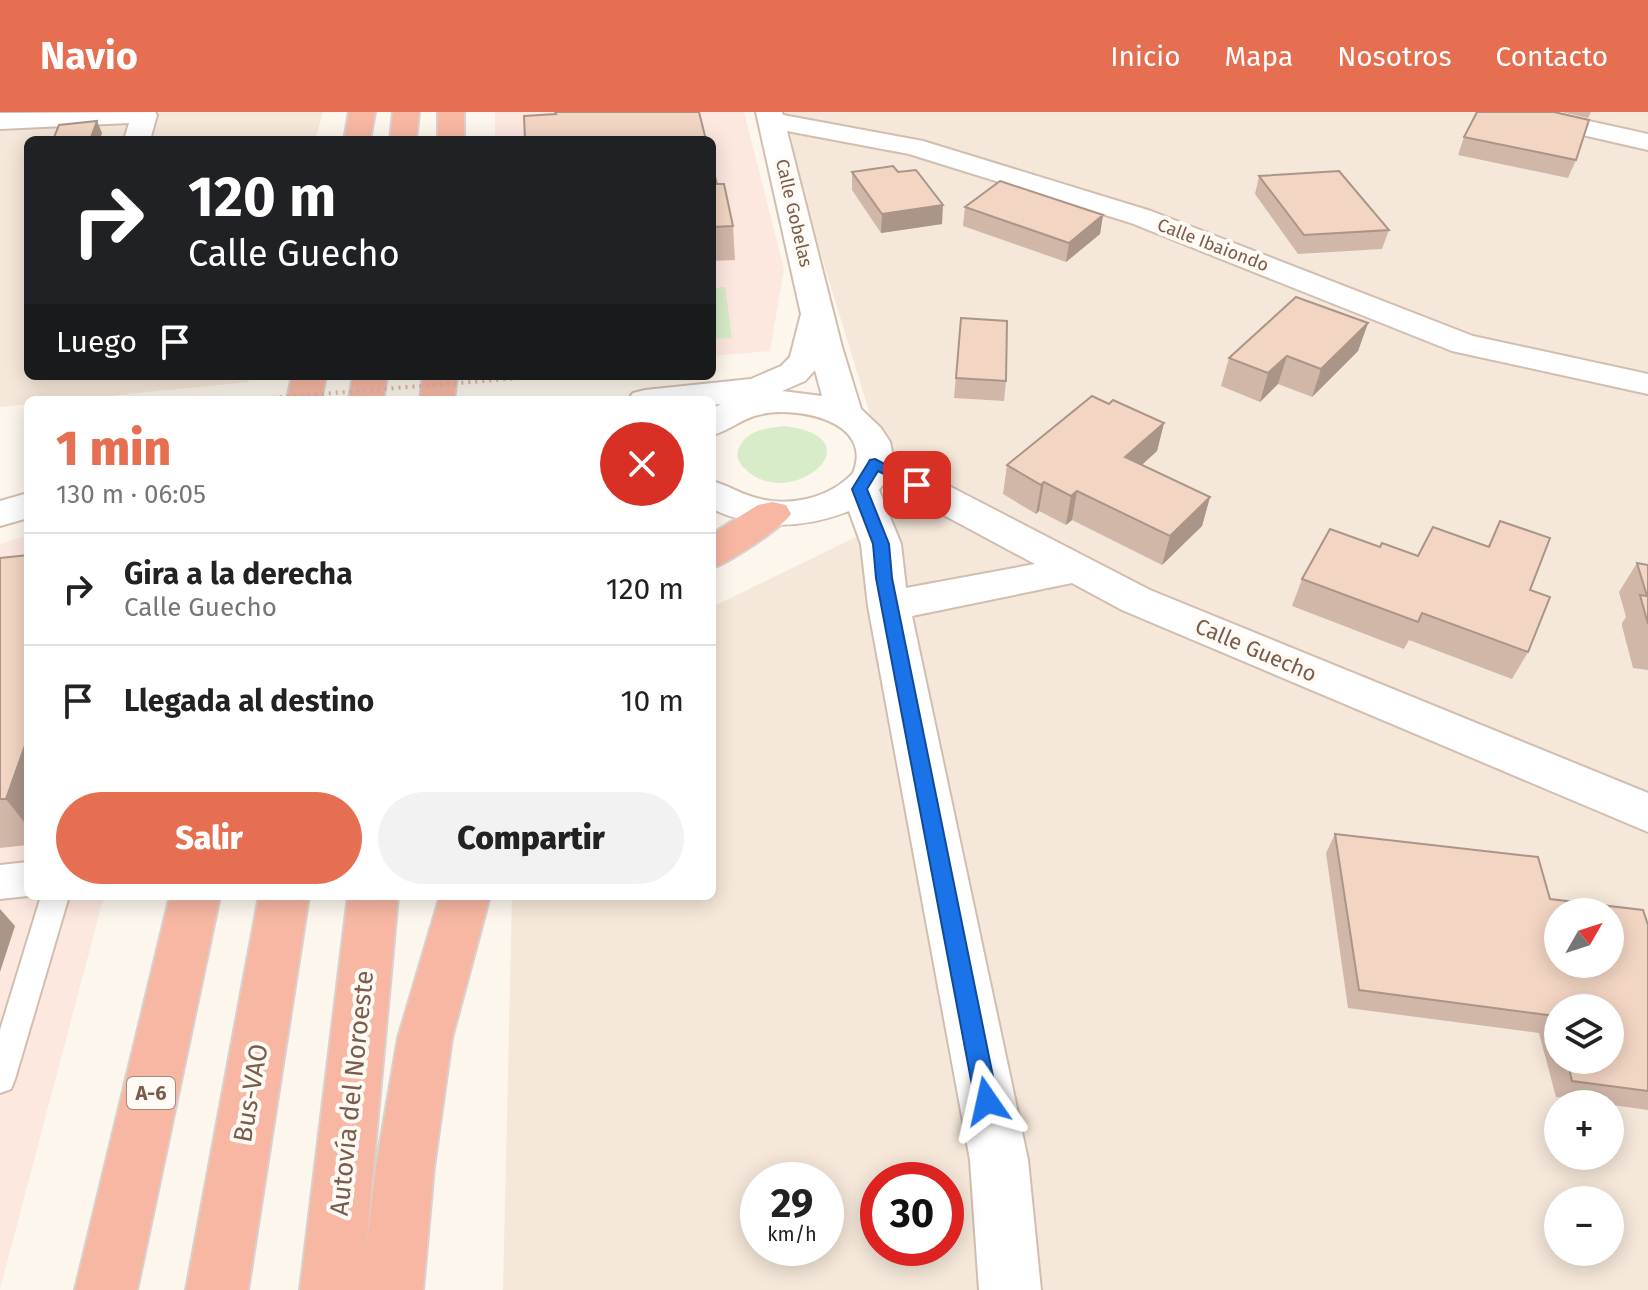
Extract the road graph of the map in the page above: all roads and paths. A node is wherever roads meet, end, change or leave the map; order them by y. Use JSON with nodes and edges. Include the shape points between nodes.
{"nodes":[{"id":1,"x":362,"y":112,"type":"edge"},
{"id":2,"x":406,"y":112,"type":"edge"},
{"id":3,"x":451,"y":112,"type":"edge"},
{"id":4,"x":1513,"y":112,"type":"edge"},
{"id":5,"x":771,"y":116,"type":"edge"},
{"id":6,"x":0,"y":121,"type":"edge"},
{"id":7,"x":138,"y":136,"type":"edge"},
{"id":8,"x":358,"y":136,"type":"edge"},
{"id":9,"x":403,"y":136,"type":"edge"},
{"id":10,"x":451,"y":136,"type":"edge"},
{"id":11,"x":1648,"y":142,"type":"edge"},
{"id":12,"x":817,"y":314,"type":"junction"},
{"id":13,"x":825,"y":347,"type":"junction"},
{"id":14,"x":496,"y":380,"type":"edge"},
{"id":15,"x":1648,"y":384,"type":"edge"},
{"id":16,"x":295,"y":396,"type":"edge"},
{"id":17,"x":686,"y":396,"type":"edge"},
{"id":18,"x":784,"y":401,"type":"junction"},
{"id":19,"x":728,"y":407,"type":"edge"},
{"id":20,"x":845,"y":415,"type":"junction"},
{"id":21,"x":868,"y":476,"type":"junction"},
{"id":22,"x":716,"y":495,"type":"edge"},
{"id":23,"x":24,"y":506,"type":"edge"},
{"id":24,"x":790,"y":513,"type":"junction"},
{"id":25,"x":0,"y":514,"type":"edge"},
{"id":26,"x":716,"y":552,"type":"edge"},
{"id":27,"x":1076,"y":569,"type":"junction"},
{"id":28,"x":887,"y":592,"type":"junction"},
{"id":29,"x":1648,"y":813,"type":"edge"},
{"id":30,"x":24,"y":879,"type":"edge"},
{"id":31,"x":0,"y":882,"type":"edge"},
{"id":32,"x":54,"y":900,"type":"edge"},
{"id":33,"x":194,"y":900,"type":"edge"},
{"id":34,"x":283,"y":900,"type":"edge"},
{"id":35,"x":373,"y":900,"type":"edge"},
{"id":36,"x":464,"y":900,"type":"edge"},
{"id":37,"x":0,"y":1079,"type":"edge"},
{"id":38,"x":106,"y":1290,"type":"edge"},
{"id":39,"x":217,"y":1290,"type":"edge"},
{"id":40,"x":331,"y":1290,"type":"edge"},
{"id":41,"x":392,"y":1290,"type":"edge"},
{"id":42,"x":1010,"y":1290,"type":"edge"}],
"edges":[{"from":1,"to":8,"type":"highway"},
{"from":2,"to":9,"type":"highway"},
{"from":3,"to":10,"type":"highway"},
{"from":4,"to":11,"type":"street"},
{"from":5,"to":12,"type":"street","name":"Calle Gobelas"},
{"from":5,"to":15,"type":"street","name":"Calle Ibaiondo","via":[[914,147],[1141,217],[1464,344]]},
{"from":6,"to":7,"type":"street","via":[[144,115]]},
{"from":12,"to":13,"type":"street","name":"Calle Gobelas"},
{"from":12,"to":17,"type":"street","name":"Calle Gobelas","via":[[804,363],[783,381]]},
{"from":13,"to":18,"type":"street","via":[[811,382]]},
{"from":13,"to":20,"type":"street","name":"Calle Gobelas"},
{"from":14,"to":16,"type":"path","bridge":true},
{"from":18,"to":19,"type":"street"},
{"from":18,"to":20,"type":"street"},
{"from":20,"to":21,"type":"street","via":[[874,445]]},
{"from":21,"to":24,"type":"street","via":[[837,503]]},
{"from":21,"to":27,"type":"street","name":"Calle Guecho"},
{"from":21,"to":28,"type":"street"},
{"from":22,"to":24,"type":"street","via":[[747,510]]},
{"from":23,"to":25,"type":"street"},
{"from":24,"to":26,"type":"highway","via":[[732,538]]},
{"from":24,"to":28,"type":"street","via":[[834,519],[854,530],[871,546]]},
{"from":27,"to":28,"type":"street"},
{"from":27,"to":29,"type":"street","name":"Calle Guecho","via":[[1136,600]]},
{"from":28,"to":42,"type":"street","via":[[999,1160]]},
{"from":30,"to":31,"type":"street"},
{"from":32,"to":37,"type":"lane"},
{"from":33,"to":38,"type":"highway","number":"A-6"},
{"from":34,"to":39,"type":"highway","name":"Bus-VAO"},
{"from":35,"to":40,"type":"highway","name":"Autovía del Noroeste"},
{"from":36,"to":41,"type":"highway","via":[[425,1038]]}]}
